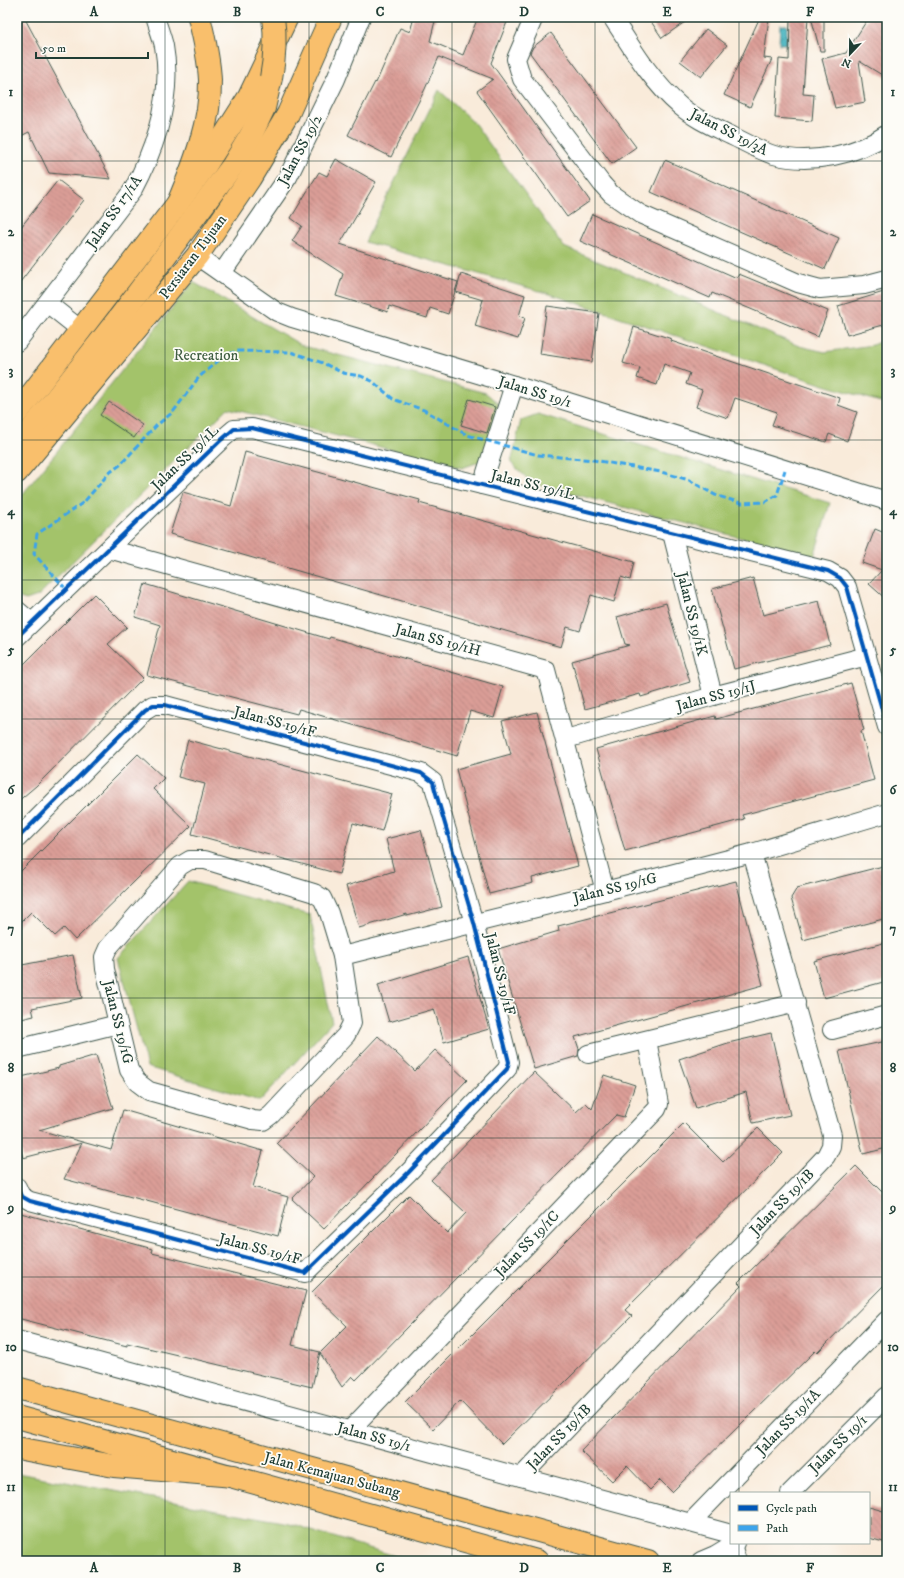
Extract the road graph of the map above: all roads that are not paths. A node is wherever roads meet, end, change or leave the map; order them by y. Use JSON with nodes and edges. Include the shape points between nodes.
{"nodes":[{"id":1,"x":155,"y":17,"type":"edge"},
{"id":2,"x":199,"y":17,"type":"edge"},
{"id":3,"x":273,"y":17,"type":"edge"},
{"id":4,"x":287,"y":17,"type":"edge"},
{"id":5,"x":331,"y":17,"type":"edge"},
{"id":6,"x":361,"y":17,"type":"edge"},
{"id":7,"x":534,"y":17,"type":"edge"},
{"id":8,"x":612,"y":17,"type":"edge"},
{"id":9,"x":887,"y":134,"type":"edge"},
{"id":10,"x":178,"y":203,"type":"junction"},
{"id":11,"x":196,"y":256,"type":"junction"},
{"id":12,"x":222,"y":273,"type":"junction"},
{"id":13,"x":887,"y":279,"type":"edge"},
{"id":14,"x":47,"y":303,"type":"junction"},
{"id":15,"x":81,"y":330,"type":"junction"},
{"id":16,"x":17,"y":342,"type":"edge"},
{"id":17,"x":514,"y":385,"type":"junction"},
{"id":18,"x":17,"y":413,"type":"edge"},
{"id":19,"x":17,"y":448,"type":"edge"},
{"id":20,"x":17,"y":472,"type":"edge"},
{"id":21,"x":482,"y":485,"type":"junction"},
{"id":22,"x":887,"y":501,"type":"edge"},
{"id":23,"x":672,"y":533,"type":"junction"},
{"id":24,"x":108,"y":549,"type":"junction"},
{"id":25,"x":17,"y":610,"type":"edge"},
{"id":26,"x":31,"y":622,"type":"junction"},
{"id":27,"x":17,"y":637,"type":"edge"},
{"id":28,"x":868,"y":656,"type":"junction"},
{"id":29,"x":712,"y":696,"type":"junction"},
{"id":30,"x":887,"y":727,"type":"edge"},
{"id":31,"x":566,"y":739,"type":"junction"},
{"id":32,"x":887,"y":813,"type":"edge"},
{"id":33,"x":17,"y":840,"type":"edge"},
{"id":34,"x":752,"y":853,"type":"junction"},
{"id":35,"x":605,"y":891,"type":"junction"},
{"id":36,"x":474,"y":923,"type":"junction"},
{"id":37,"x":342,"y":956,"type":"junction"},
{"id":38,"x":796,"y":1003,"type":"junction"},
{"id":39,"x":887,"y":1015,"type":"edge"},
{"id":40,"x":118,"y":1024,"type":"junction"},
{"id":41,"x":832,"y":1030,"type":"dead end"},
{"id":42,"x":647,"y":1040,"type":"junction"},
{"id":43,"x":17,"y":1049,"type":"edge"},
{"id":44,"x":588,"y":1054,"type":"dead end"},
{"id":45,"x":17,"y":1187,"type":"edge"},
{"id":46,"x":887,"y":1320,"type":"edge"},
{"id":47,"x":17,"y":1340,"type":"edge"},
{"id":48,"x":17,"y":1388,"type":"edge"},
{"id":49,"x":887,"y":1396,"type":"edge"},
{"id":50,"x":17,"y":1417,"type":"edge"},
{"id":51,"x":17,"y":1422,"type":"edge"},
{"id":52,"x":349,"y":1431,"type":"junction"},
{"id":53,"x":82,"y":1434,"type":"junction"},
{"id":54,"x":17,"y":1448,"type":"edge"},
{"id":55,"x":234,"y":1476,"type":"junction"},
{"id":56,"x":521,"y":1477,"type":"junction"},
{"id":57,"x":791,"y":1492,"type":"edge"},
{"id":58,"x":690,"y":1523,"type":"junction"},
{"id":59,"x":730,"y":1544,"type":"edge"},
{"id":60,"x":734,"y":1546,"type":"edge"},
{"id":61,"x":537,"y":1561,"type":"edge"},
{"id":62,"x":648,"y":1561,"type":"edge"},
{"id":63,"x":702,"y":1561,"type":"edge"}],
"edges":[{"from":1,"to":14,"type":"street","name":"Jalan SS 17/1A","via":[[164,46],[167,78],[163,110],[154,142],[133,190]]},
{"from":2,"to":10,"type":"main road","via":[[210,80],[209,106],[194,164]]},
{"from":3,"to":19,"type":"main road","bridge":true,"via":[[275,60],[264,108],[252,136],[122,314]]},
{"from":4,"to":10,"type":"main road","via":[[249,97]]},
{"from":5,"to":11,"type":"main road","name":"Persiaran Tujuan","via":[[288,114],[250,178]]},
{"from":6,"to":12,"type":"street","name":"Jalan SS 19/2","via":[[336,79],[288,177]]},
{"from":7,"to":13,"type":"street","via":[[516,59],[522,78],[602,184],[626,206],[783,277],[820,289],[864,285]]},
{"from":8,"to":9,"type":"street","name":"Jalan SS 19/3A","via":[[652,77],[680,106],[706,124],[774,155],[812,159],[850,150],[877,141]]},
{"from":10,"to":15,"type":"main road"},
{"from":11,"to":12,"type":"street","name":"Jalan SS 19/1"},
{"from":11,"to":20,"type":"main road","name":"Persiaran Tujuan"},
{"from":12,"to":17,"type":"street","name":"Jalan SS 19/1","via":[[277,312],[292,318]]},
{"from":14,"to":15,"type":"street"},
{"from":14,"to":16,"type":"street","name":"Jalan SS 17/1A"},
{"from":15,"to":18,"type":"main road"},
{"from":17,"to":21,"type":"street"},
{"from":17,"to":22,"type":"street","name":"Jalan SS 19/1"},
{"from":21,"to":23,"type":"street","name":"Jalan SS 19/1L"},
{"from":21,"to":24,"type":"street","name":"Jalan SS 19/1L","via":[[252,428],[234,429]]},
{"from":23,"to":28,"type":"street","name":"Jalan SS 19/1L","via":[[828,571],[840,578],[847,587]]},
{"from":23,"to":29,"type":"street","name":"Jalan SS 19/1K"},
{"from":24,"to":26,"type":"street"},
{"from":24,"to":31,"type":"street","name":"Jalan SS 19/1H","via":[[546,670]]},
{"from":25,"to":26,"type":"street"},
{"from":26,"to":27,"type":"street"},
{"from":28,"to":29,"type":"street","name":"Jalan SS 19/1J"},
{"from":28,"to":30,"type":"street","name":"Jalan SS 19/1L"},
{"from":29,"to":31,"type":"street","name":"Jalan SS 19/1J"},
{"from":31,"to":35,"type":"street","name":"Jalan SS 19/1H"},
{"from":32,"to":34,"type":"street","name":"Jalan SS 19/1G"},
{"from":33,"to":36,"type":"street","name":"Jalan SS 19/1F","via":[[145,710],[153,705],[165,705],[422,773],[433,782]]},
{"from":34,"to":35,"type":"street","name":"Jalan SS 19/1G"},
{"from":34,"to":38,"type":"street","name":"Jalan SS 19/1B"},
{"from":35,"to":36,"type":"street","name":"Jalan SS 19/1G"},
{"from":36,"to":37,"type":"street","name":"Jalan SS 19/1G"},
{"from":36,"to":45,"type":"street","name":"Jalan SS 19/1F","via":[[510,1062],[507,1070],[408,1173],[305,1273],[30,1201],[21,1196]]},
{"from":37,"to":40,"type":"street","name":"Jalan SS 19/1G","via":[[352,1023],[346,1035],[263,1121],[149,1090],[137,1082],[129,1070]]},
{"from":37,"to":40,"type":"street","name":"Jalan SS 19/1G","via":[[322,898],[314,893],[205,860],[190,860],[180,866],[108,948],[104,957]]},
{"from":38,"to":42,"type":"street"},
{"from":38,"to":56,"type":"street","name":"Jalan SS 19/1B","via":[[832,1135],[831,1146],[826,1156]]},
{"from":39,"to":41,"type":"street"},
{"from":40,"to":43,"type":"street"},
{"from":42,"to":44,"type":"street"},
{"from":42,"to":52,"type":"street","name":"Jalan SS 19/1C","via":[[659,1104],[657,1109]]},
{"from":46,"to":58,"type":"street","name":"Jalan SS 19/1A"},
{"from":47,"to":52,"type":"street","name":"Jalan SS 19/1"},
{"from":48,"to":62,"type":"main road","name":"Jalan Kemajuan Subang"},
{"from":49,"to":57,"type":"street","name":"Jalan SS 19/1"},
{"from":50,"to":53,"type":"main road","name":"Jalan Kemajuan Subang"},
{"from":51,"to":53,"type":"main road"},
{"from":52,"to":56,"type":"street","name":"Jalan SS 19/1"},
{"from":53,"to":55,"type":"main road","name":"Jalan Kemajuan Subang"},
{"from":54,"to":55,"type":"main road","via":[[114,1466]]},
{"from":55,"to":61,"type":"main road","name":"Jalan Kemajuan Subang"},
{"from":56,"to":58,"type":"street","name":"Jalan SS 19/1"},
{"from":58,"to":59,"type":"street","name":"Jalan SS 19/1"},
{"from":60,"to":63,"type":"street","name":"Jalan SS 19/1"}]}
